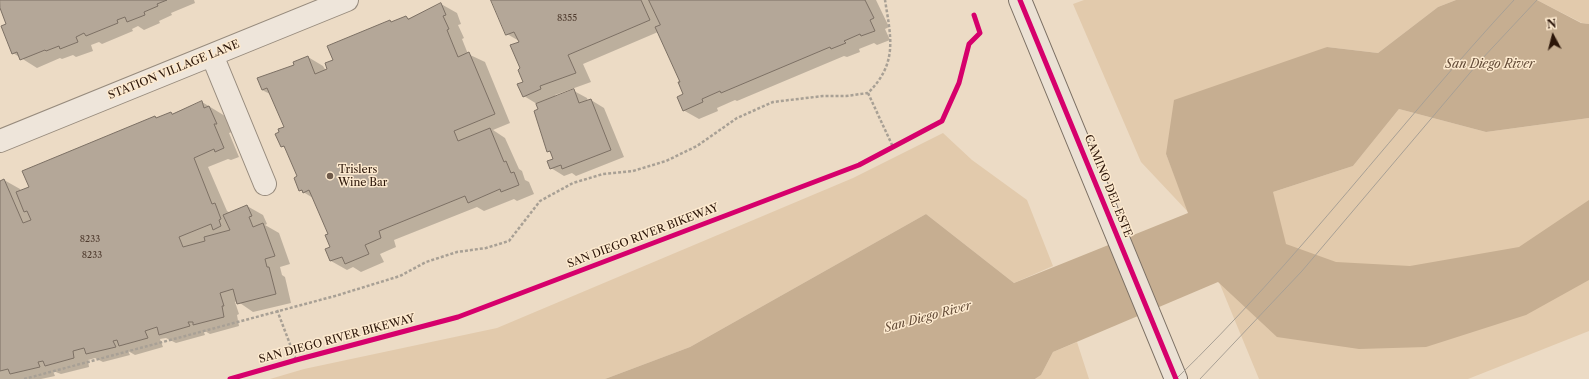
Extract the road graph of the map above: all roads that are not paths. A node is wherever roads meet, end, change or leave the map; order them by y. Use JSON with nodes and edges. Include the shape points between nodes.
{"nodes":[{"id":1,"x":347,"y":0,"type":"edge"},
{"id":2,"x":1020,"y":0,"type":"edge"},
{"id":3,"x":212,"y":55,"type":"junction"},
{"id":4,"x":2,"y":136,"type":"edge"},
{"id":5,"x":266,"y":184,"type":"dead end"},
{"id":6,"x":1176,"y":379,"type":"edge"}],
"edges":[{"from":1,"to":3,"type":"street","name":"STATION VILLAGE LANE"},
{"from":2,"to":6,"type":"main road","name":"CAMINO DEL ESTE"},
{"from":3,"to":4,"type":"street","name":"STATION VILLAGE LANE"},
{"from":3,"to":5,"type":"street"}]}
